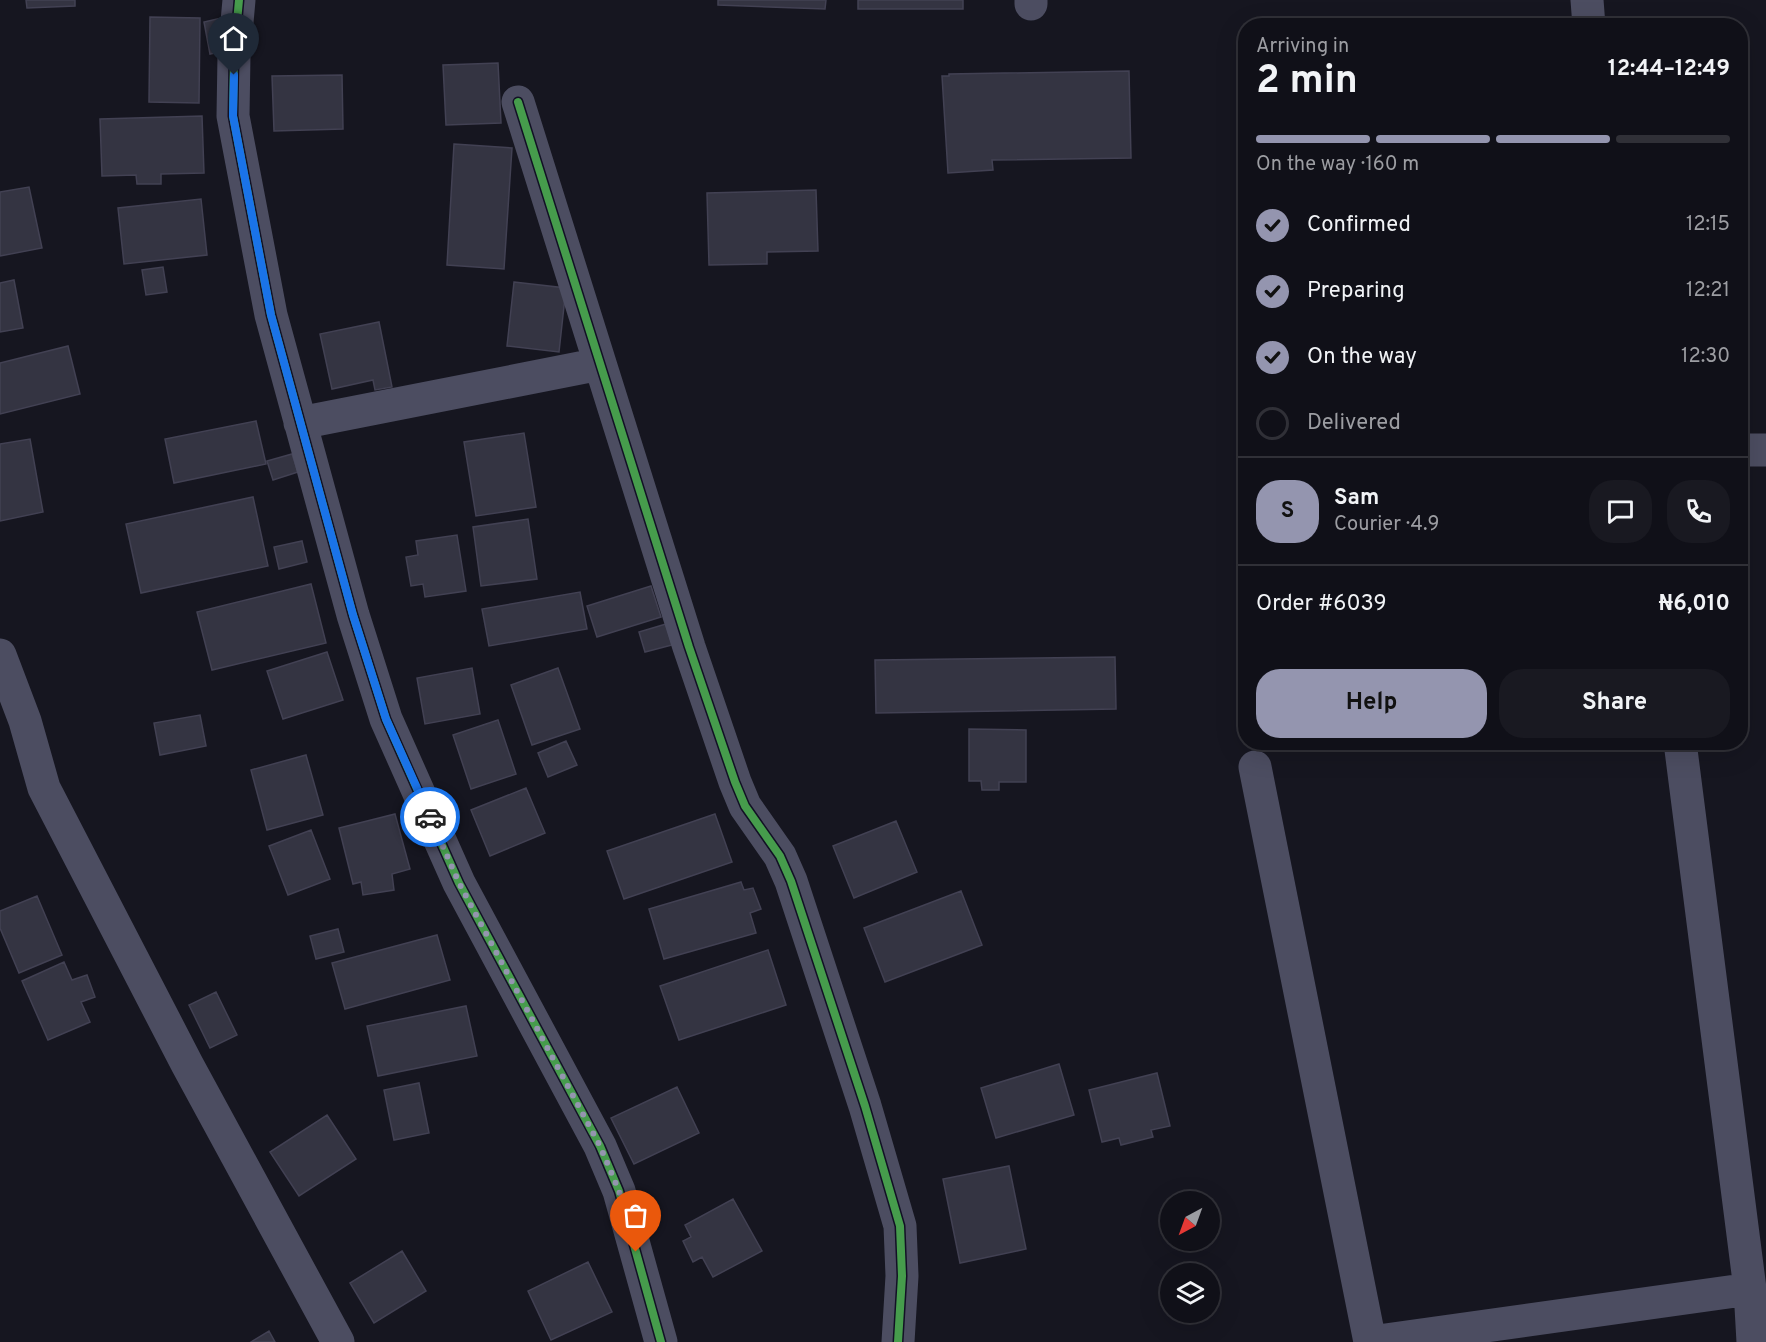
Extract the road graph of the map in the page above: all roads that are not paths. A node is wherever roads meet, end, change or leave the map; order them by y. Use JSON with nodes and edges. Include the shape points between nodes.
{"nodes":[{"id":1,"x":239,"y":0,"type":"edge"},
{"id":2,"x":1587,"y":0,"type":"edge"},
{"id":3,"x":1588,"y":18,"type":"edge"},
{"id":4,"x":518,"y":102,"type":"dead end"},
{"id":5,"x":600,"y":364,"type":"junction"},
{"id":6,"x":300,"y":423,"type":"junction"},
{"id":7,"x":1748,"y":450,"type":"edge"},
{"id":8,"x":1766,"y":450,"type":"edge"},
{"id":9,"x":0,"y":655,"type":"edge"},
{"id":10,"x":1681,"y":750,"type":"edge"},
{"id":11,"x":1255,"y":767,"type":"dead end"},
{"id":12,"x":1750,"y":1288,"type":"junction"},
{"id":13,"x":338,"y":1342,"type":"edge"},
{"id":14,"x":661,"y":1342,"type":"edge"},
{"id":15,"x":898,"y":1342,"type":"edge"},
{"id":16,"x":1371,"y":1342,"type":"edge"},
{"id":17,"x":1753,"y":1342,"type":"edge"}],
"edges":[{"from":1,"to":6,"type":"street","via":[[233,116],[271,315]]},
{"from":2,"to":3,"type":"street"},
{"from":4,"to":5,"type":"street"},
{"from":5,"to":6,"type":"street"},
{"from":5,"to":15,"type":"street","via":[[735,782],[745,806],[780,856],[791,881],[865,1106],[900,1226]]},
{"from":6,"to":14,"type":"street","via":[[386,719],[459,883],[600,1146],[619,1191]]},
{"from":7,"to":8,"type":"street"},
{"from":9,"to":13,"type":"street","via":[[25,721],[44,788],[187,1064]]},
{"from":10,"to":12,"type":"street"},
{"from":11,"to":16,"type":"street"},
{"from":12,"to":16,"type":"street"},
{"from":12,"to":17,"type":"street"}]}
